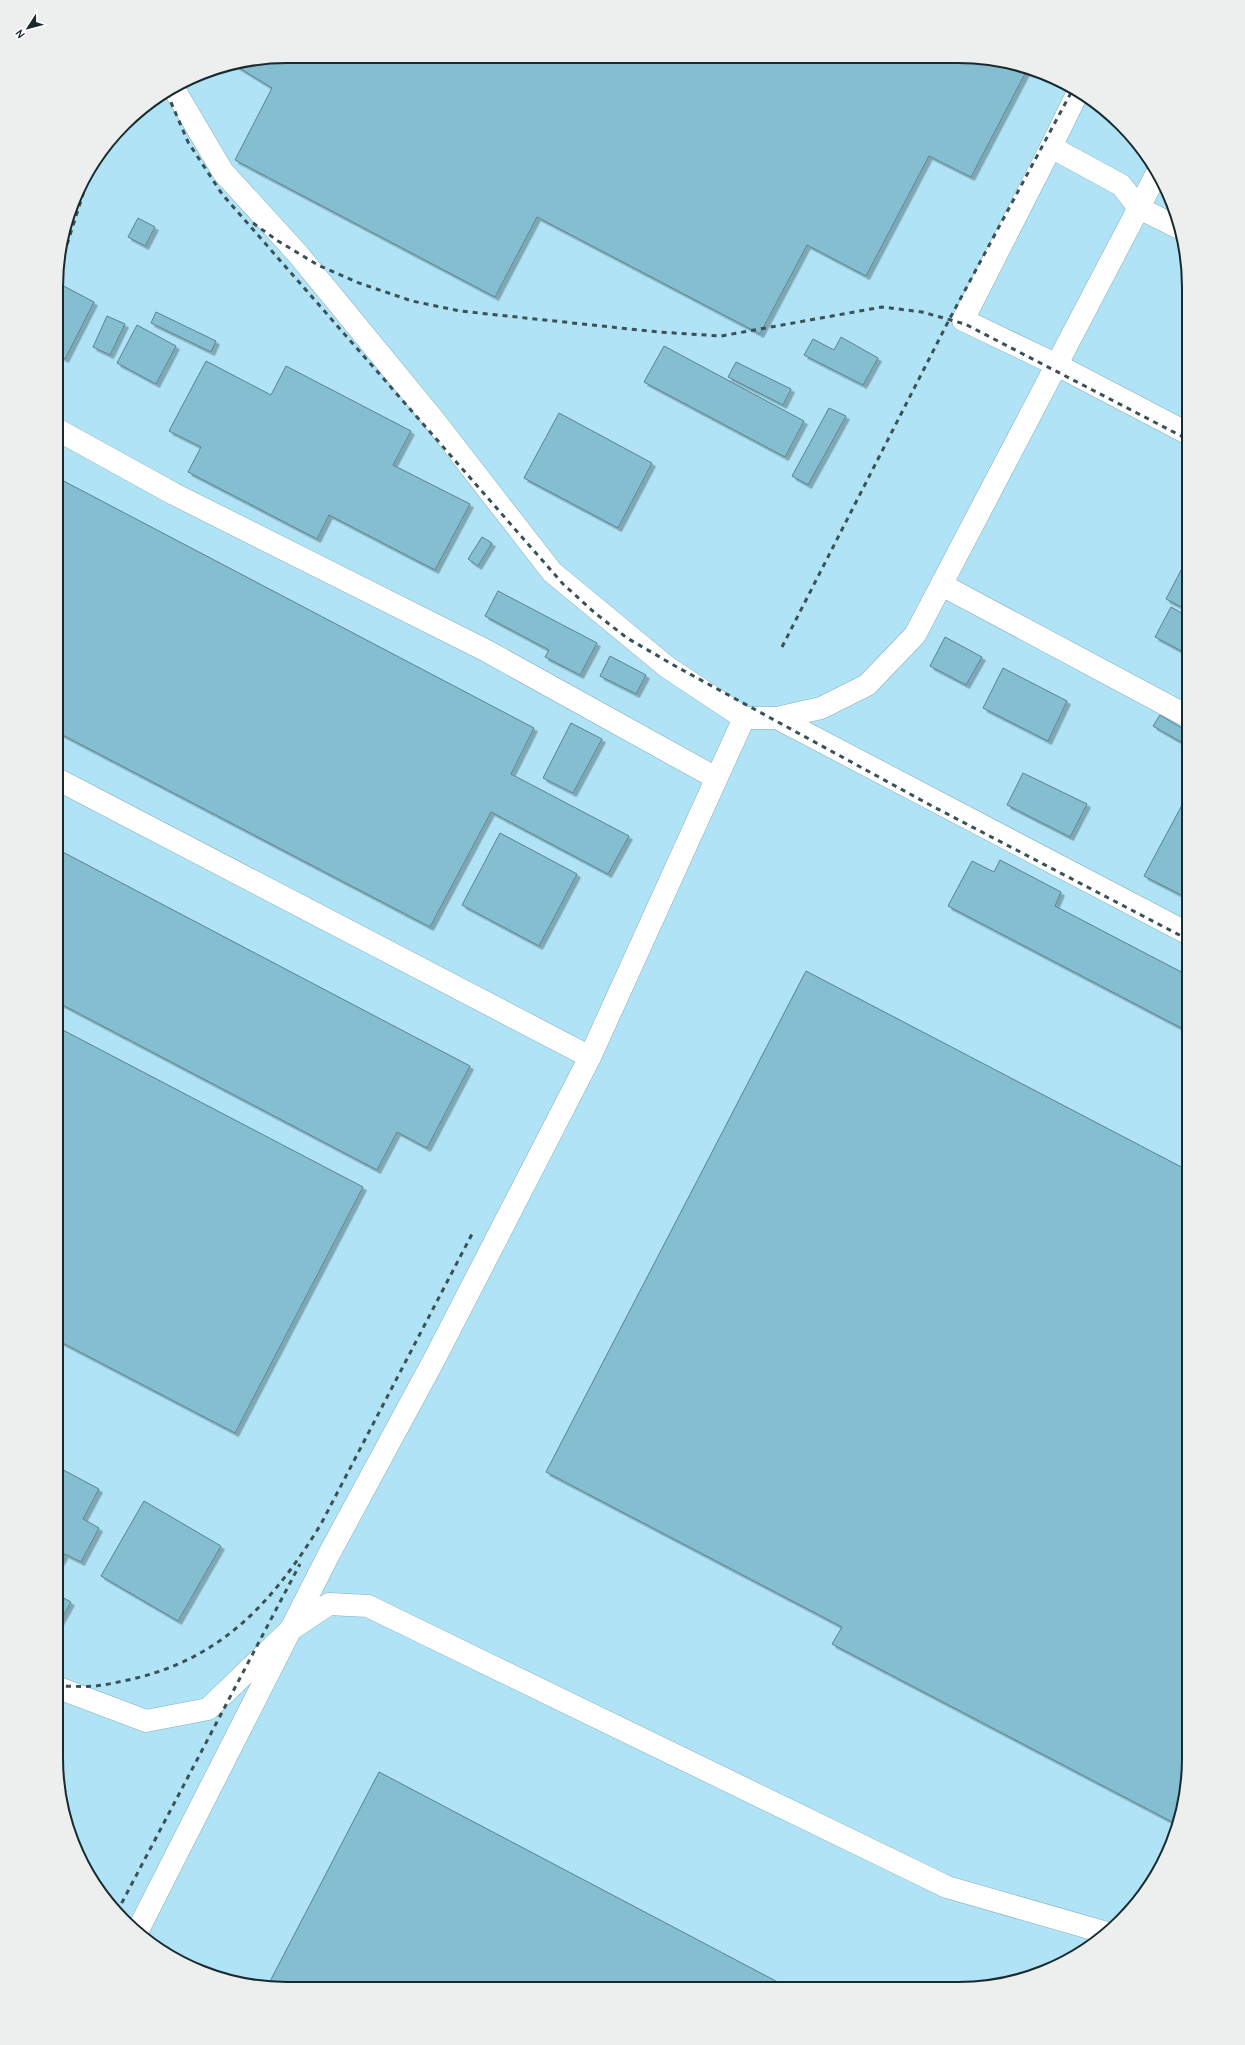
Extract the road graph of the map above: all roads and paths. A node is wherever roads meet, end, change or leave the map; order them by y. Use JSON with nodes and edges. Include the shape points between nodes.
{"nodes":[{"id":1,"x":176,"y":92,"type":"edge"},
{"id":2,"x":1076,"y":97,"type":"edge"},
{"id":3,"x":1051,"y":147,"type":"junction"},
{"id":4,"x":1154,"y":179,"type":"edge"},
{"id":5,"x":1139,"y":208,"type":"junction"},
{"id":6,"x":1173,"y":225,"type":"edge"},
{"id":7,"x":1057,"y":364,"type":"junction"},
{"id":8,"x":1182,"y":430,"type":"edge"},
{"id":9,"x":63,"y":433,"type":"edge"},
{"id":10,"x":942,"y":585,"type":"junction"},
{"id":11,"x":1182,"y":713,"type":"edge"},
{"id":12,"x":744,"y":718,"type":"junction"},
{"id":13,"x":777,"y":718,"type":"junction"},
{"id":14,"x":716,"y":778,"type":"junction"},
{"id":15,"x":63,"y":781,"type":"edge"},
{"id":16,"x":1182,"y":930,"type":"edge"},
{"id":17,"x":590,"y":1057,"type":"junction"},
{"id":18,"x":290,"y":1630,"type":"junction"},
{"id":19,"x":63,"y":1689,"type":"edge"},
{"id":20,"x":140,"y":1927,"type":"edge"},
{"id":21,"x":1099,"y":1932,"type":"edge"}],
"edges":[{"from":1,"to":12,"type":"lane","via":[[223,172],[294,249],[434,420],[552,572],[666,667]]},
{"from":2,"to":3,"type":"lane"},
{"from":3,"to":5,"type":"lane","via":[[1121,185]]},
{"from":3,"to":7,"type":"lane","via":[[963,320]]},
{"from":4,"to":5,"type":"lane"},
{"from":5,"to":6,"type":"lane"},
{"from":5,"to":7,"type":"lane"},
{"from":7,"to":8,"type":"lane"},
{"from":7,"to":10,"type":"lane"},
{"from":9,"to":14,"type":"lane","via":[[174,494],[485,650]]},
{"from":10,"to":11,"type":"lane"},
{"from":10,"to":13,"type":"lane","via":[[915,635],[867,685],[821,708]]},
{"from":12,"to":13,"type":"lane"},
{"from":12,"to":14,"type":"lane"},
{"from":13,"to":16,"type":"lane"},
{"from":14,"to":17,"type":"lane"},
{"from":15,"to":17,"type":"lane"},
{"from":17,"to":18,"type":"lane","via":[[435,1358]]},
{"from":18,"to":19,"type":"lane","via":[[208,1709],[146,1721]]},
{"from":18,"to":20,"type":"lane"},
{"from":18,"to":21,"type":"lane","via":[[329,1604],[368,1606],[947,1887]]}]}
